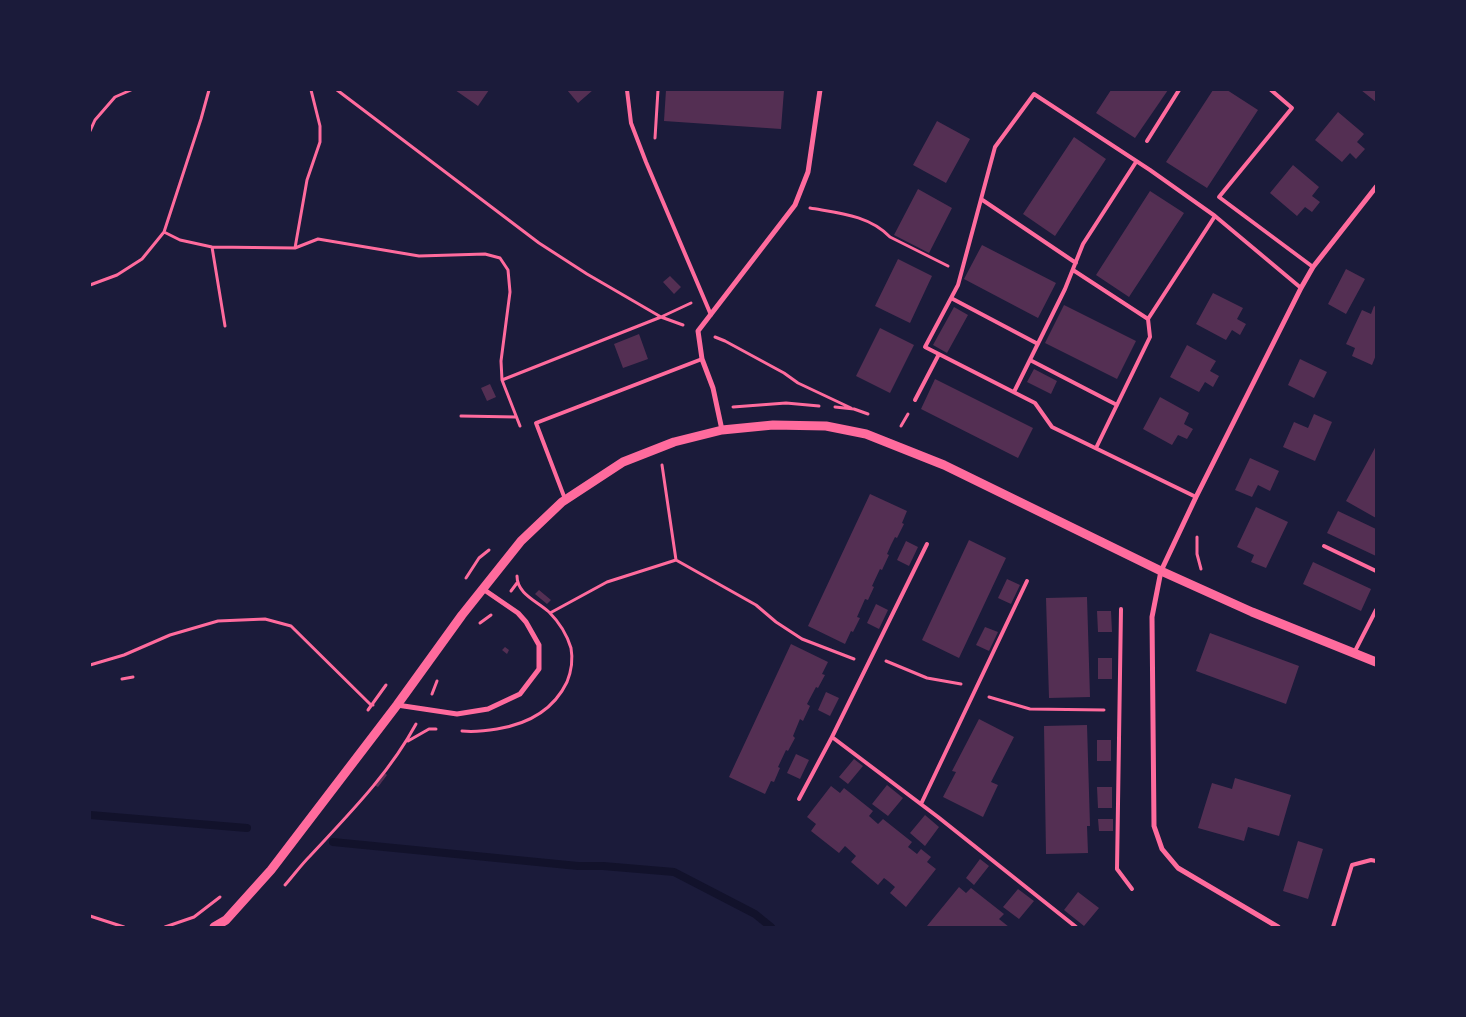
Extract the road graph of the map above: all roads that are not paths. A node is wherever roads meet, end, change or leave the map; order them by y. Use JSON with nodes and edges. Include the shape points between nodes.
{"nodes":[{"id":1,"x":626,"y":90,"type":"edge"},
{"id":2,"x":820,"y":90,"type":"edge"},
{"id":3,"x":1180,"y":90,"type":"edge"},
{"id":4,"x":1271,"y":90,"type":"edge"},
{"id":5,"x":1147,"y":141,"type":"dead end"},
{"id":6,"x":1136,"y":162,"type":"junction"},
{"id":7,"x":1376,"y":187,"type":"edge"},
{"id":8,"x":981,"y":199,"type":"junction"},
{"id":9,"x":1215,"y":216,"type":"junction"},
{"id":10,"x":1076,"y":263,"type":"junction"},
{"id":11,"x":1313,"y":267,"type":"junction"},
{"id":12,"x":1073,"y":270,"type":"junction"},
{"id":13,"x":1301,"y":288,"type":"junction"},
{"id":14,"x":951,"y":298,"type":"junction"},
{"id":15,"x":711,"y":315,"type":"junction"},
{"id":16,"x":1148,"y":318,"type":"junction"},
{"id":17,"x":1038,"y":344,"type":"junction"},
{"id":18,"x":939,"y":354,"type":"junction"},
{"id":19,"x":702,"y":359,"type":"junction"},
{"id":20,"x":1030,"y":360,"type":"junction"},
{"id":21,"x":1014,"y":392,"type":"junction"},
{"id":22,"x":915,"y":400,"type":"dead end"},
{"id":23,"x":1116,"y":405,"type":"junction"},
{"id":24,"x":722,"y":430,"type":"junction"},
{"id":25,"x":1096,"y":448,"type":"junction"},
{"id":26,"x":1196,"y":496,"type":"junction"},
{"id":27,"x":565,"y":500,"type":"junction"},
{"id":28,"x":928,"y":544,"type":"dead end"},
{"id":29,"x":1324,"y":546,"type":"dead end"},
{"id":30,"x":1161,"y":571,"type":"junction"},
{"id":31,"x":1376,"y":571,"type":"edge"},
{"id":32,"x":1027,"y":582,"type":"dead end"},
{"id":33,"x":484,"y":589,"type":"junction"},
{"id":34,"x":1121,"y":610,"type":"dead end"},
{"id":35,"x":1376,"y":610,"type":"edge"},
{"id":36,"x":1354,"y":653,"type":"junction"},
{"id":37,"x":1376,"y":662,"type":"edge"},
{"id":38,"x":397,"y":705,"type":"junction"},
{"id":39,"x":832,"y":737,"type":"junction"},
{"id":40,"x":799,"y":799,"type":"dead end"},
{"id":41,"x":921,"y":804,"type":"junction"},
{"id":42,"x":1376,"y":860,"type":"edge"},
{"id":43,"x":1132,"y":890,"type":"dead end"},
{"id":44,"x":214,"y":927,"type":"edge"},
{"id":45,"x":1076,"y":927,"type":"edge"},
{"id":46,"x":1278,"y":927,"type":"edge"},
{"id":47,"x":1333,"y":927,"type":"edge"}],
"edges":[{"from":1,"to":15,"type":"lane","via":[[637,139]]},
{"from":2,"to":15,"type":"street","via":[[808,172],[795,205]]},
{"from":3,"to":5,"type":"lane"},
{"from":4,"to":11,"type":"lane","via":[[1292,108],[1218,197]]},
{"from":6,"to":8,"type":"lane","via":[[1034,94],[995,147]]},
{"from":6,"to":9,"type":"lane"},
{"from":6,"to":10,"type":"lane","via":[[1084,244]]},
{"from":7,"to":11,"type":"street"},
{"from":8,"to":10,"type":"lane"},
{"from":8,"to":14,"type":"lane","via":[[962,273]]},
{"from":9,"to":13,"type":"lane"},
{"from":9,"to":16,"type":"lane"},
{"from":10,"to":12,"type":"lane"},
{"from":11,"to":13,"type":"street"},
{"from":12,"to":16,"type":"lane"},
{"from":12,"to":17,"type":"lane"},
{"from":13,"to":26,"type":"street"},
{"from":14,"to":17,"type":"lane"},
{"from":14,"to":18,"type":"lane","via":[[925,347]]},
{"from":15,"to":19,"type":"street","via":[[698,331]]},
{"from":16,"to":23,"type":"lane","via":[[1150,337]]},
{"from":17,"to":20,"type":"lane"},
{"from":18,"to":21,"type":"lane"},
{"from":18,"to":22,"type":"lane"},
{"from":19,"to":24,"type":"street","via":[[713,388]]},
{"from":19,"to":27,"type":"lane","via":[[536,423]]},
{"from":20,"to":21,"type":"lane"},
{"from":20,"to":23,"type":"lane"},
{"from":21,"to":25,"type":"lane","via":[[1035,403],[1052,427]]},
{"from":23,"to":25,"type":"lane"},
{"from":24,"to":27,"type":"street","via":[[674,442],[623,462]]},
{"from":24,"to":30,"type":"street","via":[[773,425],[826,426],[866,434],[944,465]]},
{"from":25,"to":26,"type":"lane"},
{"from":26,"to":30,"type":"street"},
{"from":27,"to":33,"type":"street","via":[[521,541]]},
{"from":28,"to":39,"type":"lane"},
{"from":29,"to":31,"type":"lane"},
{"from":30,"to":36,"type":"street"},
{"from":30,"to":46,"type":"street","via":[[1152,617],[1154,826],[1162,849],[1178,868]]},
{"from":32,"to":41,"type":"lane"},
{"from":33,"to":38,"type":"street"},
{"from":33,"to":38,"type":"street","via":[[526,622],[539,645],[539,669],[520,694],[488,709],[457,714]]},
{"from":34,"to":43,"type":"lane","via":[[1117,869]]},
{"from":35,"to":36,"type":"lane"},
{"from":36,"to":37,"type":"street"},
{"from":38,"to":44,"type":"street","via":[[271,870],[226,920]]},
{"from":39,"to":40,"type":"lane"},
{"from":39,"to":41,"type":"lane"},
{"from":41,"to":45,"type":"lane"},
{"from":42,"to":47,"type":"lane","via":[[1352,864]]}]}
